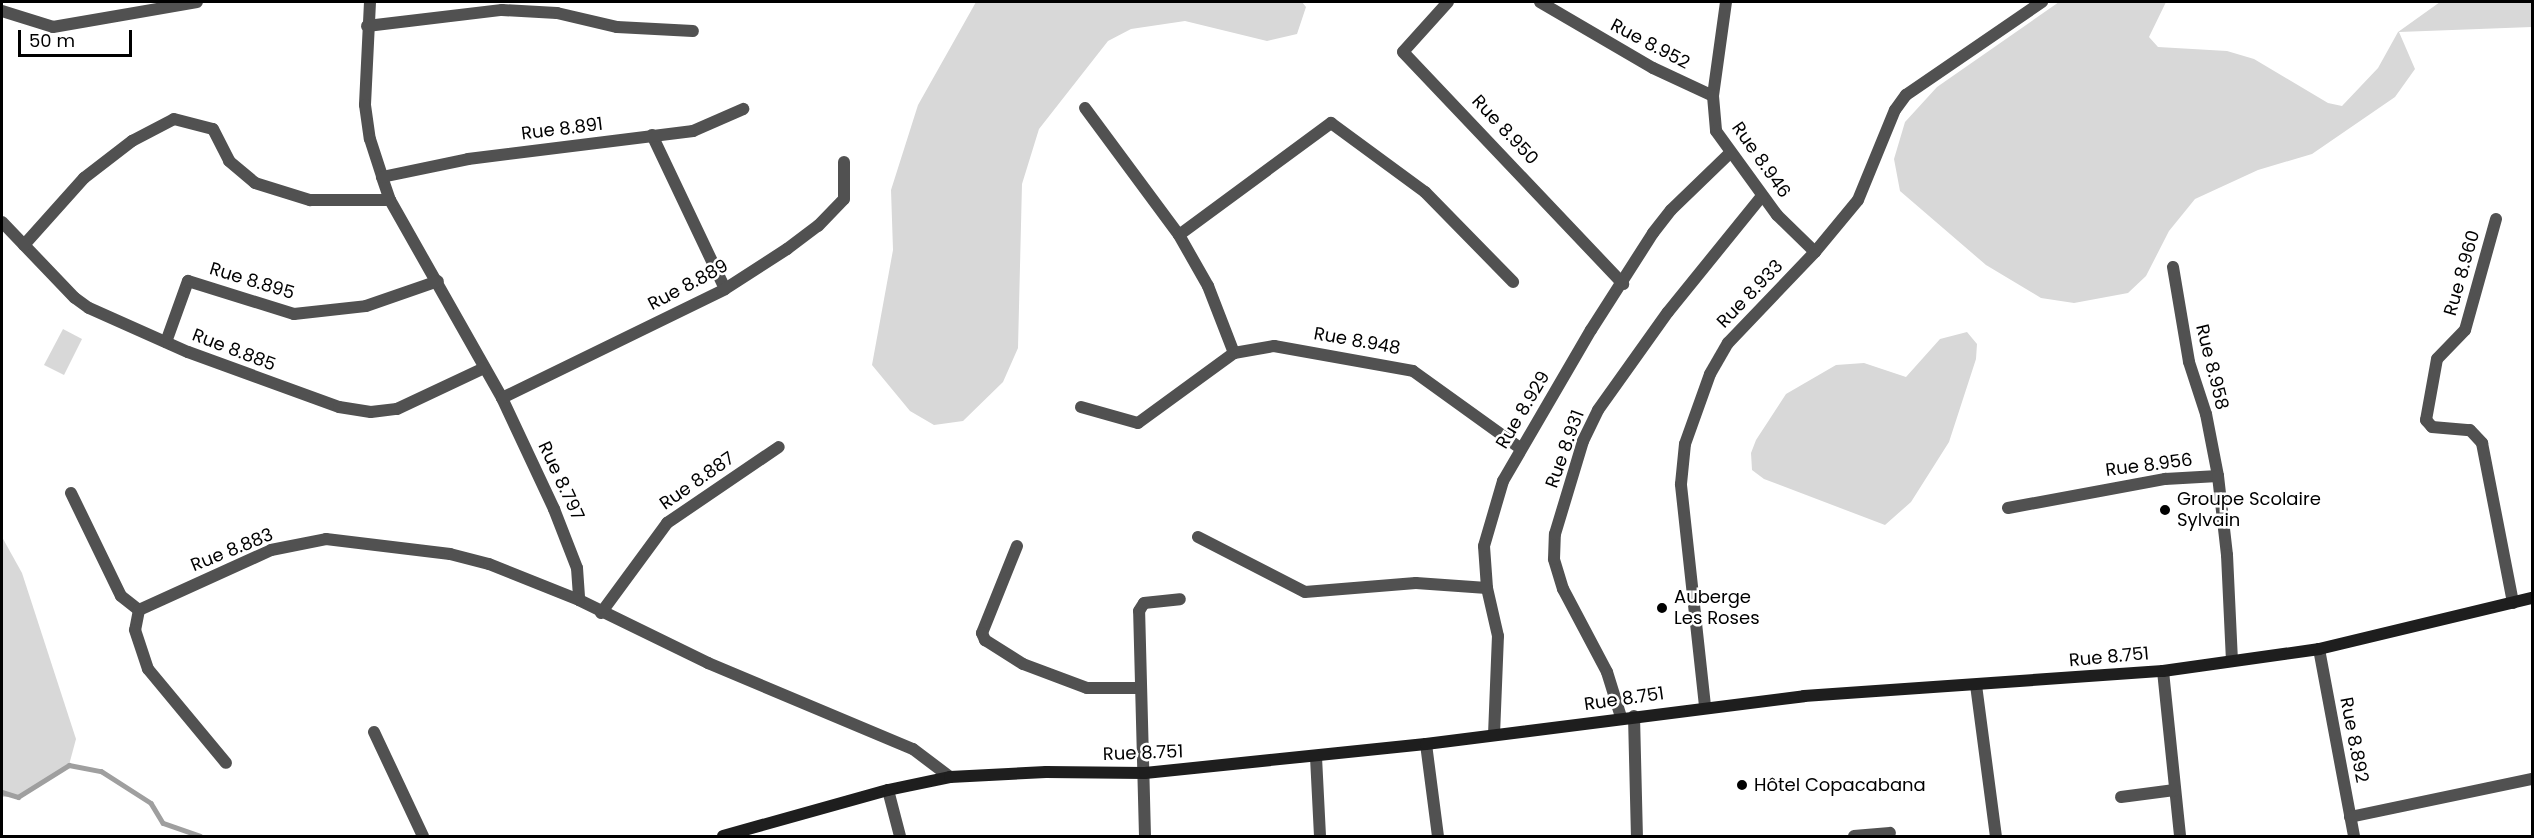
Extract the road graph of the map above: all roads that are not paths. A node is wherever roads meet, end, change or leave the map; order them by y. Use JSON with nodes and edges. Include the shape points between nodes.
{"nodes":[{"id":1,"x":197,"y":2,"type":"edge"},
{"id":2,"x":370,"y":2,"type":"edge"},
{"id":3,"x":1448,"y":2,"type":"edge"},
{"id":4,"x":1540,"y":2,"type":"edge"},
{"id":5,"x":1726,"y":2,"type":"edge"},
{"id":6,"x":2042,"y":2,"type":"edge"},
{"id":7,"x":2,"y":10,"type":"edge"},
{"id":8,"x":367,"y":26,"type":"junction"},
{"id":9,"x":693,"y":31,"type":"dead end"},
{"id":10,"x":1713,"y":96,"type":"junction"},
{"id":11,"x":1085,"y":108,"type":"dead end"},
{"id":12,"x":743,"y":109,"type":"dead end"},
{"id":13,"x":652,"y":135,"type":"junction"},
{"id":14,"x":1730,"y":153,"type":"junction"},
{"id":15,"x":844,"y":162,"type":"dead end"},
{"id":16,"x":382,"y":177,"type":"junction"},
{"id":17,"x":1762,"y":196,"type":"junction"},
{"id":18,"x":390,"y":200,"type":"junction"},
{"id":19,"x":2496,"y":219,"type":"dead end"},
{"id":20,"x":2,"y":222,"type":"edge"},
{"id":21,"x":1179,"y":235,"type":"junction"},
{"id":22,"x":24,"y":245,"type":"junction"},
{"id":23,"x":1815,"y":252,"type":"junction"},
{"id":24,"x":2173,"y":267,"type":"dead end"},
{"id":25,"x":438,"y":281,"type":"junction"},
{"id":26,"x":1513,"y":282,"type":"dead end"},
{"id":27,"x":1623,"y":284,"type":"junction"},
{"id":28,"x":725,"y":288,"type":"junction"},
{"id":29,"x":166,"y":342,"type":"junction"},
{"id":30,"x":1234,"y":353,"type":"junction"},
{"id":31,"x":484,"y":368,"type":"junction"},
{"id":32,"x":502,"y":398,"type":"junction"},
{"id":33,"x":1081,"y":407,"type":"dead end"},
{"id":34,"x":779,"y":447,"type":"dead end"},
{"id":35,"x":1520,"y":448,"type":"junction"},
{"id":36,"x":2218,"y":476,"type":"junction"},
{"id":37,"x":71,"y":493,"type":"dead end"},
{"id":38,"x":2008,"y":508,"type":"dead end"},
{"id":39,"x":1198,"y":537,"type":"dead end"},
{"id":40,"x":1017,"y":546,"type":"dead end"},
{"id":41,"x":1487,"y":588,"type":"junction"},
{"id":42,"x":2532,"y":598,"type":"edge"},
{"id":43,"x":1180,"y":599,"type":"dead end"},
{"id":44,"x":579,"y":600,"type":"junction"},
{"id":45,"x":2513,"y":603,"type":"junction"},
{"id":46,"x":139,"y":610,"type":"junction"},
{"id":47,"x":601,"y":613,"type":"junction"},
{"id":48,"x":2319,"y":649,"type":"junction"},
{"id":49,"x":2232,"y":661,"type":"junction"},
{"id":50,"x":2163,"y":671,"type":"junction"},
{"id":51,"x":1976,"y":685,"type":"junction"},
{"id":52,"x":1141,"y":688,"type":"junction"},
{"id":53,"x":1705,"y":706,"type":"junction"},
{"id":54,"x":1628,"y":717,"type":"junction"},
{"id":55,"x":374,"y":732,"type":"dead end"},
{"id":56,"x":1494,"y":735,"type":"junction"},
{"id":57,"x":1426,"y":744,"type":"junction"},
{"id":58,"x":1316,"y":757,"type":"junction"},
{"id":59,"x":226,"y":763,"type":"dead end"},
{"id":60,"x":1145,"y":773,"type":"junction"},
{"id":61,"x":950,"y":777,"type":"junction"},
{"id":62,"x":2532,"y":779,"type":"edge"},
{"id":63,"x":888,"y":790,"type":"junction"},
{"id":64,"x":2175,"y":790,"type":"junction"},
{"id":65,"x":2121,"y":797,"type":"dead end"},
{"id":66,"x":2350,"y":817,"type":"junction"},
{"id":67,"x":1890,"y":832,"type":"dead end"},
{"id":68,"x":423,"y":837,"type":"edge"},
{"id":69,"x":723,"y":837,"type":"edge"},
{"id":70,"x":900,"y":837,"type":"edge"},
{"id":71,"x":1145,"y":837,"type":"edge"},
{"id":72,"x":1320,"y":837,"type":"edge"},
{"id":73,"x":1438,"y":837,"type":"edge"},
{"id":74,"x":1637,"y":837,"type":"edge"},
{"id":75,"x":1854,"y":837,"type":"edge"},
{"id":76,"x":1996,"y":837,"type":"edge"},
{"id":77,"x":2180,"y":837,"type":"edge"},
{"id":78,"x":2354,"y":837,"type":"edge"}],
"edges":[{"from":1,"to":7,"type":"street","via":[[53,27]]},
{"from":2,"to":8,"type":"street","name":"Rue 8.797"},
{"from":3,"to":27,"type":"street","name":"Rue 8.950","via":[[1403,52]]},
{"from":4,"to":10,"type":"street","name":"Rue 8.952","via":[[1653,68]]},
{"from":5,"to":10,"type":"street","name":"Rue 8.946"},
{"from":6,"to":23,"type":"street","name":"Rue 8.933","via":[[1906,95],[1895,110],[1858,200]]},
{"from":8,"to":9,"type":"street","via":[[502,10],[557,13],[617,27]]},
{"from":8,"to":16,"type":"street","name":"Rue 8.797","via":[[365,105]]},
{"from":10,"to":14,"type":"street","name":"Rue 8.946","via":[[1716,131]]},
{"from":11,"to":21,"type":"street"},
{"from":12,"to":13,"type":"street","name":"Rue 8.891","via":[[710,126]]},
{"from":13,"to":16,"type":"street","name":"Rue 8.891","via":[[468,159]]},
{"from":13,"to":28,"type":"street"},
{"from":14,"to":17,"type":"street","name":"Rue 8.946"},
{"from":14,"to":27,"type":"street","name":"Rue 8.929","via":[[1671,210]]},
{"from":15,"to":28,"type":"street","name":"Rue 8.889","via":[[844,199],[836,210],[787,249]]},
{"from":16,"to":18,"type":"street","name":"Rue 8.797"},
{"from":17,"to":23,"type":"street","name":"Rue 8.946"},
{"from":17,"to":54,"type":"street","name":"Rue 8.931","via":[[1647,339],[1598,410],[1583,441],[1555,534],[1554,559],[1563,589]]},
{"from":18,"to":22,"type":"street","via":[[310,200],[255,183],[229,161],[213,129],[174,119],[132,141],[84,178]]},
{"from":18,"to":25,"type":"street","name":"Rue 8.797"},
{"from":19,"to":45,"type":"street","name":"Rue 8.960","via":[[2465,330],[2437,359],[2426,420],[2432,427],[2470,430],[2482,443]]},
{"from":20,"to":22,"type":"street","name":"Rue 8.885"},
{"from":21,"to":26,"type":"street","via":[[1331,123],[1425,192]]},
{"from":21,"to":30,"type":"street","via":[[1209,286]]},
{"from":22,"to":29,"type":"street","name":"Rue 8.885","via":[[75,298]]},
{"from":23,"to":53,"type":"street","name":"Rue 8.933","via":[[1728,342],[1710,374],[1685,444],[1683,512]]},
{"from":24,"to":36,"type":"street","name":"Rue 8.958","via":[[2189,362],[2206,414]]},
{"from":25,"to":29,"type":"street","name":"Rue 8.895","via":[[366,306],[294,314],[188,281]]},
{"from":25,"to":31,"type":"street","name":"Rue 8.797"},
{"from":27,"to":35,"type":"street","name":"Rue 8.929"},
{"from":28,"to":32,"type":"street","name":"Rue 8.889"},
{"from":29,"to":31,"type":"street","name":"Rue 8.885","via":[[295,392],[339,407],[371,412],[397,409],[428,397]]},
{"from":30,"to":33,"type":"street","via":[[1138,423]]},
{"from":30,"to":35,"type":"street","name":"Rue 8.948","via":[[1274,346],[1405,368]]},
{"from":31,"to":32,"type":"street","name":"Rue 8.797"},
{"from":32,"to":44,"type":"street","name":"Rue 8.797","via":[[569,542],[577,568]]},
{"from":34,"to":47,"type":"street","name":"Rue 8.887","via":[[681,511]]},
{"from":35,"to":41,"type":"street","name":"Rue 8.929","via":[[1503,481],[1484,546]]},
{"from":36,"to":38,"type":"street","name":"Rue 8.956","via":[[2154,481]]},
{"from":36,"to":49,"type":"street","name":"Rue 8.956","via":[[2227,555]]},
{"from":37,"to":46,"type":"street","via":[[121,596]]},
{"from":39,"to":41,"type":"street","via":[[1305,592],[1416,584]]},
{"from":40,"to":52,"type":"street","via":[[982,633],[985,640],[1023,664],[1087,688]]},
{"from":41,"to":56,"type":"street","name":"Rue 8.929","via":[[1498,636]]},
{"from":42,"to":45,"type":"main road","name":"Rue 8.751"},
{"from":43,"to":52,"type":"street","via":[[1140,605]]},
{"from":44,"to":46,"type":"street","name":"Rue 8.883","via":[[489,564],[450,554],[326,539],[271,550]]},
{"from":44,"to":47,"type":"street"},
{"from":45,"to":48,"type":"main road","name":"Rue 8.751"},
{"from":46,"to":59,"type":"street","via":[[135,630],[148,669]]},
{"from":47,"to":61,"type":"street","via":[[708,663],[913,749]]},
{"from":48,"to":49,"type":"main road","name":"Rue 8.751"},
{"from":48,"to":66,"type":"street","name":"Rue 8.892"},
{"from":49,"to":50,"type":"main road","name":"Rue 8.751"},
{"from":50,"to":51,"type":"main road","name":"Rue 8.751"},
{"from":50,"to":64,"type":"street"},
{"from":51,"to":53,"type":"main road","name":"Rue 8.751"},
{"from":51,"to":76,"type":"street"},
{"from":52,"to":60,"type":"street"},
{"from":53,"to":54,"type":"main road","name":"Rue 8.751"},
{"from":54,"to":56,"type":"main road","name":"Rue 8.751"},
{"from":54,"to":74,"type":"street","name":"Rue 8.931"},
{"from":55,"to":68,"type":"street"},
{"from":56,"to":57,"type":"main road","name":"Rue 8.751"},
{"from":57,"to":58,"type":"main road","name":"Rue 8.751"},
{"from":57,"to":73,"type":"street"},
{"from":58,"to":60,"type":"main road","name":"Rue 8.751"},
{"from":58,"to":72,"type":"street"},
{"from":60,"to":61,"type":"main road","name":"Rue 8.751","via":[[1046,772]]},
{"from":60,"to":71,"type":"street"},
{"from":61,"to":63,"type":"main road","name":"Rue 8.751"},
{"from":62,"to":66,"type":"street"},
{"from":63,"to":69,"type":"main road","name":"Rue 8.751"},
{"from":63,"to":70,"type":"street"},
{"from":64,"to":65,"type":"street"},
{"from":64,"to":77,"type":"street"},
{"from":66,"to":78,"type":"street","name":"Rue 8.892"},
{"from":67,"to":75,"type":"street"}]}
